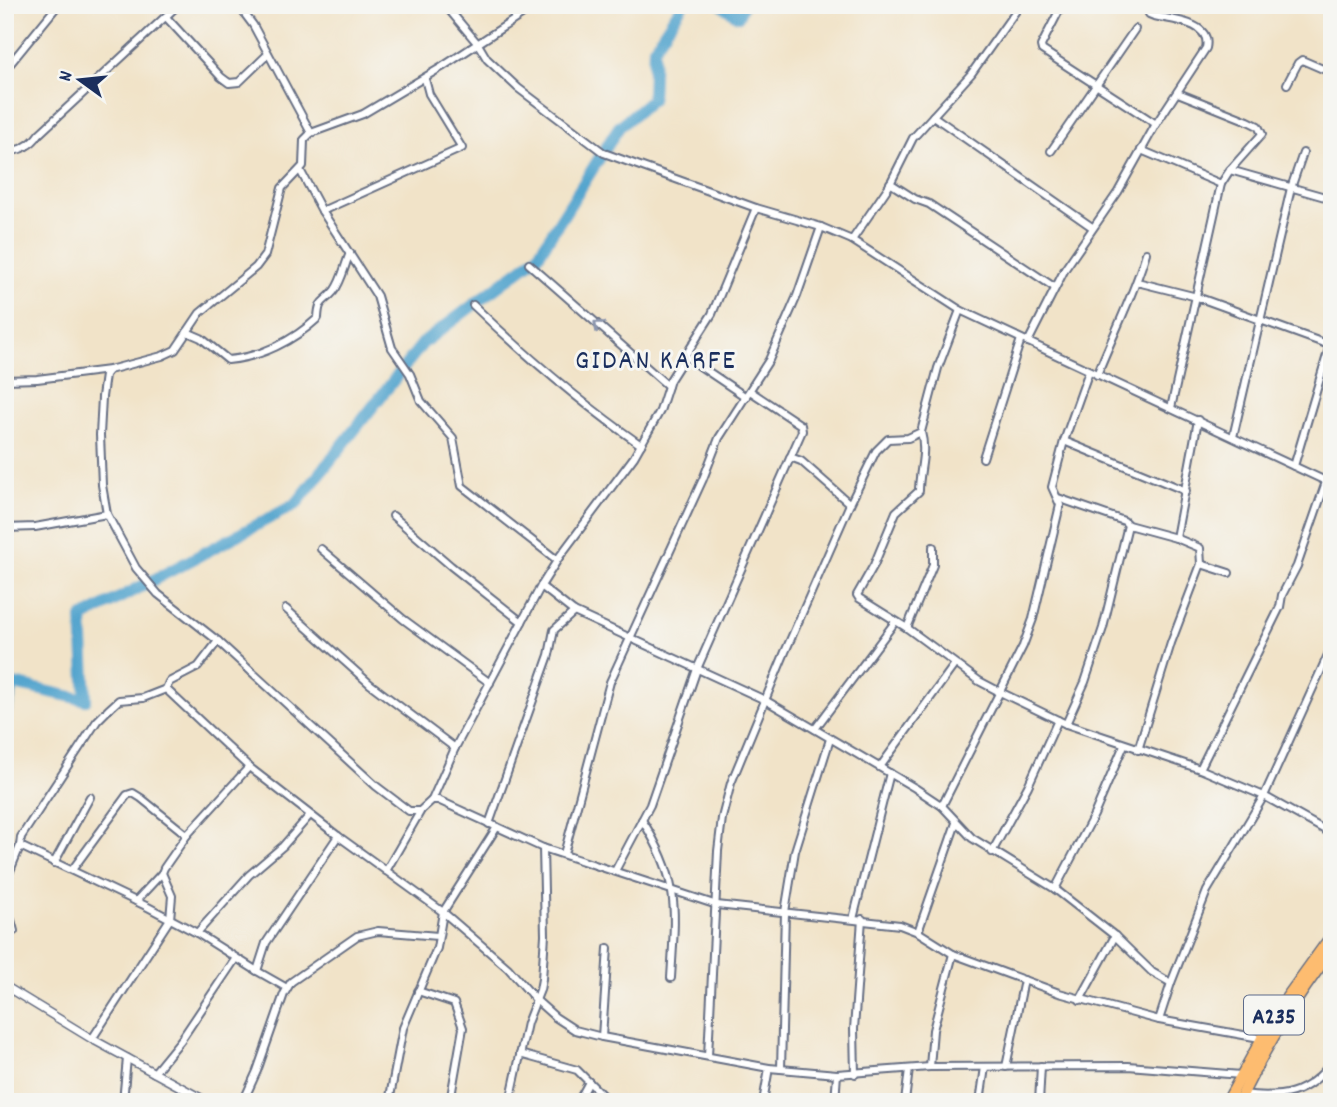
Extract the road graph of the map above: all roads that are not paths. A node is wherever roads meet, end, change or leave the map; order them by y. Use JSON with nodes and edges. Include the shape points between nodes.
{"nodes":[{"id":1,"x":58,"y":5,"type":"edge"},
{"id":2,"x":178,"y":5,"type":"edge"},
{"id":3,"x":238,"y":5,"type":"edge"},
{"id":4,"x":445,"y":5,"type":"edge"},
{"id":5,"x":531,"y":5,"type":"edge"},
{"id":6,"x":1020,"y":5,"type":"edge"},
{"id":7,"x":1062,"y":5,"type":"edge"},
{"id":8,"x":1146,"y":5,"type":"edge"},
{"id":9,"x":166,"y":17,"type":"junction"},
{"id":10,"x":1135,"y":29,"type":"dead end"},
{"id":11,"x":478,"y":44,"type":"junction"},
{"id":12,"x":268,"y":54,"type":"junction"},
{"id":13,"x":442,"y":67,"type":"junction"},
{"id":14,"x":5,"y":70,"type":"edge"},
{"id":15,"x":1332,"y":73,"type":"edge"},
{"id":16,"x":1287,"y":84,"type":"dead end"},
{"id":17,"x":1098,"y":85,"type":"junction"},
{"id":18,"x":1178,"y":93,"type":"junction"},
{"id":19,"x":933,"y":116,"type":"junction"},
{"id":20,"x":1156,"y":124,"type":"junction"},
{"id":21,"x":311,"y":134,"type":"junction"},
{"id":22,"x":1141,"y":150,"type":"junction"},
{"id":23,"x":1051,"y":151,"type":"dead end"},
{"id":24,"x":5,"y":152,"type":"edge"},
{"id":25,"x":1303,"y":153,"type":"dead end"},
{"id":26,"x":300,"y":170,"type":"junction"},
{"id":27,"x":1230,"y":170,"type":"junction"},
{"id":28,"x":890,"y":183,"type":"junction"},
{"id":29,"x":1222,"y":184,"type":"junction"},
{"id":30,"x":1291,"y":188,"type":"junction"},
{"id":31,"x":1332,"y":199,"type":"edge"},
{"id":32,"x":756,"y":208,"type":"junction"},
{"id":33,"x":322,"y":211,"type":"junction"},
{"id":34,"x":1092,"y":227,"type":"junction"},
{"id":35,"x":821,"y":228,"type":"junction"},
{"id":36,"x":852,"y":240,"type":"junction"},
{"id":37,"x":349,"y":253,"type":"junction"},
{"id":38,"x":1146,"y":253,"type":"dead end"},
{"id":39,"x":529,"y":264,"type":"dead end"},
{"id":40,"x":1138,"y":282,"type":"junction"},
{"id":41,"x":1055,"y":287,"type":"junction"},
{"id":42,"x":1197,"y":297,"type":"junction"},
{"id":43,"x":474,"y":305,"type":"dead end"},
{"id":44,"x":960,"y":310,"type":"junction"},
{"id":45,"x":1261,"y":320,"type":"junction"},
{"id":46,"x":187,"y":332,"type":"junction"},
{"id":47,"x":1025,"y":341,"type":"junction"},
{"id":48,"x":1331,"y":345,"type":"edge"},
{"id":49,"x":685,"y":356,"type":"junction"},
{"id":50,"x":108,"y":370,"type":"junction"},
{"id":51,"x":1089,"y":371,"type":"junction"},
{"id":52,"x":1097,"y":375,"type":"junction"},
{"id":53,"x":5,"y":380,"type":"edge"},
{"id":54,"x":668,"y":386,"type":"junction"},
{"id":55,"x":748,"y":394,"type":"junction"},
{"id":56,"x":1171,"y":408,"type":"junction"},
{"id":57,"x":1198,"y":420,"type":"junction"},
{"id":58,"x":921,"y":432,"type":"junction"},
{"id":59,"x":1233,"y":437,"type":"junction"},
{"id":60,"x":1064,"y":442,"type":"junction"},
{"id":61,"x":641,"y":445,"type":"junction"},
{"id":62,"x":790,"y":457,"type":"junction"},
{"id":63,"x":983,"y":458,"type":"dead end"},
{"id":64,"x":1294,"y":466,"type":"junction"},
{"id":65,"x":1329,"y":483,"type":"edge"},
{"id":66,"x":1186,"y":491,"type":"junction"},
{"id":67,"x":1058,"y":498,"type":"junction"},
{"id":68,"x":850,"y":504,"type":"junction"},
{"id":69,"x":107,"y":514,"type":"junction"},
{"id":70,"x":393,"y":516,"type":"dead end"},
{"id":71,"x":1128,"y":525,"type":"junction"},
{"id":72,"x":5,"y":528,"type":"edge"},
{"id":73,"x":1176,"y":538,"type":"junction"},
{"id":74,"x":933,"y":547,"type":"dead end"},
{"id":75,"x":321,"y":549,"type":"dead end"},
{"id":76,"x":557,"y":560,"type":"junction"},
{"id":77,"x":1201,"y":564,"type":"junction"},
{"id":78,"x":1229,"y":573,"type":"dead end"},
{"id":79,"x":541,"y":586,"type":"junction"},
{"id":80,"x":286,"y":609,"type":"dead end"},
{"id":81,"x":574,"y":612,"type":"junction"},
{"id":82,"x":522,"y":622,"type":"junction"},
{"id":83,"x":895,"y":622,"type":"junction"},
{"id":84,"x":907,"y":628,"type":"junction"},
{"id":85,"x":629,"y":639,"type":"junction"},
{"id":86,"x":218,"y":642,"type":"junction"},
{"id":87,"x":1332,"y":646,"type":"edge"},
{"id":88,"x":955,"y":664,"type":"junction"},
{"id":89,"x":697,"y":669,"type":"junction"},
{"id":90,"x":490,"y":683,"type":"junction"},
{"id":91,"x":166,"y":689,"type":"junction"},
{"id":92,"x":1000,"y":692,"type":"junction"},
{"id":93,"x":765,"y":700,"type":"junction"},
{"id":94,"x":1058,"y":720,"type":"junction"},
{"id":95,"x":1066,"y":724,"type":"junction"},
{"id":96,"x":815,"y":729,"type":"junction"},
{"id":97,"x":830,"y":738,"type":"junction"},
{"id":98,"x":1124,"y":745,"type":"junction"},
{"id":99,"x":455,"y":748,"type":"junction"},
{"id":100,"x":1138,"y":750,"type":"junction"},
{"id":101,"x":249,"y":767,"type":"junction"},
{"id":102,"x":880,"y":767,"type":"junction"},
{"id":103,"x":1199,"y":769,"type":"junction"},
{"id":104,"x":890,"y":773,"type":"junction"},
{"id":105,"x":1264,"y":796,"type":"junction"},
{"id":106,"x":90,"y":797,"type":"dead end"},
{"id":107,"x":432,"y":800,"type":"junction"},
{"id":108,"x":942,"y":806,"type":"junction"},
{"id":109,"x":420,"y":811,"type":"junction"},
{"id":110,"x":310,"y":815,"type":"junction"},
{"id":111,"x":642,"y":820,"type":"junction"},
{"id":112,"x":956,"y":823,"type":"junction"},
{"id":113,"x":493,"y":825,"type":"junction"},
{"id":114,"x":1332,"y":834,"type":"edge"},
{"id":115,"x":187,"y":835,"type":"junction"},
{"id":116,"x":338,"y":836,"type":"junction"},
{"id":117,"x":20,"y":846,"type":"junction"},
{"id":118,"x":543,"y":848,"type":"junction"},
{"id":119,"x":992,"y":852,"type":"junction"},
{"id":120,"x":564,"y":854,"type":"junction"},
{"id":121,"x":54,"y":863,"type":"junction"},
{"id":122,"x":72,"y":870,"type":"junction"},
{"id":123,"x":387,"y":871,"type":"junction"},
{"id":124,"x":615,"y":871,"type":"junction"},
{"id":125,"x":162,"y":873,"type":"junction"},
{"id":126,"x":5,"y":883,"type":"edge"},
{"id":127,"x":1055,"y":889,"type":"junction"},
{"id":128,"x":673,"y":891,"type":"junction"},
{"id":129,"x":136,"y":901,"type":"junction"},
{"id":130,"x":717,"y":905,"type":"junction"},
{"id":131,"x":443,"y":912,"type":"junction"},
{"id":132,"x":785,"y":912,"type":"junction"},
{"id":133,"x":5,"y":915,"type":"edge"},
{"id":134,"x":170,"y":919,"type":"junction"},
{"id":135,"x":853,"y":919,"type":"junction"},
{"id":136,"x":862,"y":919,"type":"junction"},
{"id":137,"x":14,"y":931,"type":"dead end"},
{"id":138,"x":918,"y":932,"type":"junction"},
{"id":139,"x":197,"y":933,"type":"junction"},
{"id":140,"x":1332,"y":935,"type":"edge"},
{"id":141,"x":438,"y":936,"type":"junction"},
{"id":142,"x":1115,"y":936,"type":"junction"},
{"id":143,"x":608,"y":948,"type":"dead end"},
{"id":144,"x":1332,"y":950,"type":"edge"},
{"id":145,"x":953,"y":954,"type":"junction"},
{"id":146,"x":236,"y":958,"type":"junction"},
{"id":147,"x":257,"y":971,"type":"junction"},
{"id":148,"x":671,"y":978,"type":"dead end"},
{"id":149,"x":1024,"y":980,"type":"junction"},
{"id":150,"x":1171,"y":983,"type":"junction"},
{"id":151,"x":5,"y":986,"type":"edge"},
{"id":152,"x":287,"y":988,"type":"junction"},
{"id":153,"x":418,"y":991,"type":"junction"},
{"id":154,"x":536,"y":1000,"type":"junction"},
{"id":155,"x":1080,"y":1000,"type":"junction"},
{"id":156,"x":1159,"y":1020,"type":"junction"},
{"id":157,"x":602,"y":1037,"type":"junction"},
{"id":158,"x":1260,"y":1038,"type":"junction"},
{"id":159,"x":92,"y":1039,"type":"junction"},
{"id":160,"x":520,"y":1054,"type":"junction"},
{"id":161,"x":708,"y":1056,"type":"junction"},
{"id":162,"x":127,"y":1058,"type":"junction"},
{"id":163,"x":1332,"y":1062,"type":"edge"},
{"id":164,"x":1041,"y":1066,"type":"junction"},
{"id":165,"x":930,"y":1067,"type":"junction"},
{"id":166,"x":985,"y":1067,"type":"junction"},
{"id":167,"x":1006,"y":1067,"type":"junction"},
{"id":168,"x":769,"y":1068,"type":"junction"},
{"id":169,"x":781,"y":1069,"type":"junction"},
{"id":170,"x":909,"y":1069,"type":"junction"},
{"id":171,"x":154,"y":1073,"type":"junction"},
{"id":172,"x":837,"y":1074,"type":"junction"},
{"id":173,"x":855,"y":1074,"type":"junction"},
{"id":174,"x":1241,"y":1075,"type":"junction"},
{"id":175,"x":589,"y":1082,"type":"junction"},
{"id":176,"x":1241,"y":1098,"type":"edge"},
{"id":177,"x":123,"y":1102,"type":"edge"},
{"id":178,"x":208,"y":1102,"type":"edge"},
{"id":179,"x":243,"y":1102,"type":"edge"},
{"id":180,"x":389,"y":1102,"type":"edge"},
{"id":181,"x":450,"y":1102,"type":"edge"},
{"id":182,"x":510,"y":1102,"type":"edge"},
{"id":183,"x":578,"y":1102,"type":"edge"},
{"id":184,"x":609,"y":1102,"type":"edge"},
{"id":185,"x":763,"y":1102,"type":"edge"},
{"id":186,"x":835,"y":1102,"type":"edge"},
{"id":187,"x":905,"y":1102,"type":"edge"},
{"id":188,"x":980,"y":1102,"type":"edge"},
{"id":189,"x":1039,"y":1102,"type":"edge"},
{"id":190,"x":1227,"y":1102,"type":"edge"}],
"edges":[{"from":1,"to":14,"type":"street"},
{"from":2,"to":9,"type":"street"},
{"from":3,"to":12,"type":"street"},
{"from":4,"to":11,"type":"street"},
{"from":5,"to":11,"type":"street"},
{"from":6,"to":19,"type":"street","via":[[971,74]]},
{"from":7,"to":17,"type":"street","via":[[1042,50]]},
{"from":8,"to":18,"type":"street","via":[[1149,14],[1206,33],[1201,59]]},
{"from":9,"to":12,"type":"street","via":[[229,83],[239,82]]},
{"from":9,"to":24,"type":"street","via":[[33,144]]},
{"from":10,"to":17,"type":"street"},
{"from":11,"to":13,"type":"street"},
{"from":11,"to":32,"type":"street","via":[[517,88],[604,153]]},
{"from":12,"to":21,"type":"street"},
{"from":13,"to":21,"type":"street","via":[[363,114]]},
{"from":13,"to":33,"type":"street","via":[[425,79],[429,94],[462,148]]},
{"from":15,"to":16,"type":"street","via":[[1302,61]]},
{"from":17,"to":20,"type":"street"},
{"from":17,"to":23,"type":"street"},
{"from":18,"to":20,"type":"street"},
{"from":18,"to":27,"type":"street","via":[[1262,130],[1261,138]]},
{"from":19,"to":28,"type":"street","via":[[913,138]]},
{"from":19,"to":34,"type":"street"},
{"from":20,"to":22,"type":"street"},
{"from":21,"to":26,"type":"street","via":[[304,140],[305,159]]},
{"from":22,"to":29,"type":"street"},
{"from":22,"to":34,"type":"street"},
{"from":25,"to":30,"type":"street"},
{"from":26,"to":33,"type":"street"},
{"from":26,"to":46,"type":"street","via":[[282,188],[265,255],[200,313]]},
{"from":27,"to":29,"type":"street"},
{"from":27,"to":30,"type":"street"},
{"from":28,"to":36,"type":"street"},
{"from":28,"to":41,"type":"street"},
{"from":29,"to":42,"type":"street"},
{"from":30,"to":31,"type":"street"},
{"from":30,"to":45,"type":"street"},
{"from":32,"to":35,"type":"street"},
{"from":32,"to":49,"type":"street","via":[[712,314]]},
{"from":33,"to":37,"type":"street"},
{"from":34,"to":41,"type":"street"},
{"from":35,"to":36,"type":"street"},
{"from":35,"to":55,"type":"street","via":[[786,324]]},
{"from":36,"to":44,"type":"street"},
{"from":37,"to":46,"type":"street","via":[[334,291],[318,307],[318,318],[291,341],[228,360]]},
{"from":37,"to":76,"type":"street","via":[[379,299],[392,348],[421,401],[453,438],[462,486]]},
{"from":38,"to":40,"type":"street"},
{"from":54,"to":39,"type":"street","one_way":true},
{"from":40,"to":42,"type":"street"},
{"from":40,"to":52,"type":"street"},
{"from":41,"to":47,"type":"street"},
{"from":42,"to":45,"type":"street"},
{"from":42,"to":56,"type":"street"},
{"from":43,"to":61,"type":"street","via":[[551,376]]},
{"from":44,"to":47,"type":"street"},
{"from":44,"to":58,"type":"street"},
{"from":45,"to":48,"type":"street"},
{"from":45,"to":59,"type":"street"},
{"from":46,"to":50,"type":"street","via":[[175,350]]},
{"from":47,"to":51,"type":"street"},
{"from":47,"to":63,"type":"street"},
{"from":48,"to":64,"type":"street"},
{"from":49,"to":54,"type":"street"},
{"from":49,"to":55,"type":"street"},
{"from":50,"to":53,"type":"street"},
{"from":50,"to":69,"type":"street","via":[[100,435]]},
{"from":51,"to":52,"type":"street"},
{"from":51,"to":60,"type":"street"},
{"from":52,"to":56,"type":"street"},
{"from":54,"to":61,"type":"street"},
{"from":55,"to":62,"type":"street","via":[[801,425]]},
{"from":55,"to":85,"type":"street","via":[[719,438]]},
{"from":56,"to":57,"type":"street"},
{"from":57,"to":59,"type":"street"},
{"from":57,"to":66,"type":"street"},
{"from":58,"to":68,"type":"street","via":[[882,443]]},
{"from":58,"to":83,"type":"street","via":[[925,452],[919,491],[896,512],[857,595]]},
{"from":59,"to":64,"type":"street"},
{"from":60,"to":66,"type":"street"},
{"from":60,"to":67,"type":"street","via":[[1052,487]]},
{"from":61,"to":76,"type":"street"},
{"from":62,"to":68,"type":"street","via":[[801,461]]},
{"from":62,"to":89,"type":"street"},
{"from":64,"to":65,"type":"street"},
{"from":65,"to":103,"type":"street","via":[[1280,607]]},
{"from":66,"to":73,"type":"street"},
{"from":67,"to":71,"type":"street"},
{"from":67,"to":92,"type":"street","via":[[1033,619]]},
{"from":68,"to":93,"type":"street"},
{"from":69,"to":72,"type":"street"},
{"from":69,"to":86,"type":"street","via":[[136,568],[158,594]]},
{"from":70,"to":82,"type":"street"},
{"from":71,"to":73,"type":"street"},
{"from":71,"to":95,"type":"street","via":[[1103,628]]},
{"from":73,"to":77,"type":"street","via":[[1199,548]]},
{"from":74,"to":84,"type":"street","via":[[933,565]]},
{"from":75,"to":90,"type":"street","via":[[403,619]]},
{"from":76,"to":79,"type":"street"},
{"from":77,"to":78,"type":"street"},
{"from":77,"to":100,"type":"street"},
{"from":79,"to":81,"type":"street"},
{"from":79,"to":82,"type":"street"},
{"from":80,"to":99,"type":"street","via":[[370,684]]},
{"from":81,"to":85,"type":"street"},
{"from":81,"to":113,"type":"street","via":[[554,630]]},
{"from":82,"to":90,"type":"street"},
{"from":83,"to":84,"type":"street"},
{"from":83,"to":96,"type":"street"},
{"from":84,"to":88,"type":"street"},
{"from":85,"to":89,"type":"street"},
{"from":85,"to":120,"type":"street","via":[[610,682]]},
{"from":86,"to":91,"type":"street","via":[[198,667],[169,682]]},
{"from":86,"to":109,"type":"street","via":[[376,786],[409,811]]},
{"from":87,"to":105,"type":"street"},
{"from":88,"to":92,"type":"street"},
{"from":88,"to":102,"type":"street"},
{"from":89,"to":93,"type":"street"},
{"from":89,"to":111,"type":"street"},
{"from":90,"to":99,"type":"street"},
{"from":91,"to":101,"type":"street"},
{"from":91,"to":117,"type":"street","via":[[144,698],[119,700],[97,721],[21,837]]},
{"from":92,"to":94,"type":"street"},
{"from":92,"to":108,"type":"street"},
{"from":93,"to":96,"type":"street"},
{"from":93,"to":130,"type":"street","via":[[731,783],[722,818]]},
{"from":94,"to":95,"type":"street"},
{"from":94,"to":119,"type":"street"},
{"from":95,"to":98,"type":"street"},
{"from":96,"to":97,"type":"street"},
{"from":97,"to":102,"type":"street"},
{"from":97,"to":132,"type":"street","via":[[795,851]]},
{"from":98,"to":100,"type":"street"},
{"from":98,"to":127,"type":"street"},
{"from":99,"to":107,"type":"street"},
{"from":100,"to":103,"type":"street"},
{"from":101,"to":110,"type":"street"},
{"from":101,"to":115,"type":"street"},
{"from":102,"to":104,"type":"street"},
{"from":103,"to":105,"type":"street"},
{"from":104,"to":108,"type":"street"},
{"from":104,"to":135,"type":"street"},
{"from":105,"to":114,"type":"street"},
{"from":105,"to":150,"type":"street","via":[[1214,876]]},
{"from":106,"to":121,"type":"street"},
{"from":107,"to":109,"type":"street"},
{"from":107,"to":113,"type":"street"},
{"from":108,"to":112,"type":"street"},
{"from":109,"to":123,"type":"street"},
{"from":110,"to":116,"type":"street"},
{"from":110,"to":139,"type":"street"},
{"from":111,"to":124,"type":"street"},
{"from":111,"to":128,"type":"street","via":[[666,863]]},
{"from":112,"to":119,"type":"street"},
{"from":112,"to":138,"type":"street"},
{"from":113,"to":118,"type":"street"},
{"from":113,"to":131,"type":"street"},
{"from":115,"to":122,"type":"street","via":[[133,793]]},
{"from":115,"to":125,"type":"street"},
{"from":116,"to":123,"type":"street"},
{"from":116,"to":147,"type":"street","via":[[266,943]]},
{"from":117,"to":121,"type":"street"},
{"from":117,"to":126,"type":"street"},
{"from":118,"to":120,"type":"street"},
{"from":118,"to":154,"type":"street","via":[[544,946]]},
{"from":119,"to":127,"type":"street"},
{"from":120,"to":124,"type":"street"},
{"from":121,"to":122,"type":"street"},
{"from":122,"to":129,"type":"street"},
{"from":123,"to":131,"type":"street"},
{"from":124,"to":128,"type":"street"},
{"from":125,"to":129,"type":"street"},
{"from":125,"to":134,"type":"street","via":[[172,896]]},
{"from":127,"to":142,"type":"street"},
{"from":128,"to":130,"type":"street"},
{"from":128,"to":148,"type":"street"},
{"from":129,"to":134,"type":"street"},
{"from":130,"to":132,"type":"street"},
{"from":130,"to":161,"type":"street"},
{"from":131,"to":141,"type":"street"},
{"from":131,"to":154,"type":"street","via":[[508,968]]},
{"from":132,"to":135,"type":"street"},
{"from":132,"to":169,"type":"street"},
{"from":133,"to":137,"type":"street"},
{"from":134,"to":139,"type":"street"},
{"from":134,"to":159,"type":"street"},
{"from":135,"to":136,"type":"street"},
{"from":136,"to":138,"type":"street"},
{"from":136,"to":173,"type":"street"},
{"from":138,"to":145,"type":"street"},
{"from":139,"to":146,"type":"street"},
{"from":140,"to":158,"type":"highway","number":"A235"},
{"from":141,"to":152,"type":"street","via":[[378,931],[357,936]]},
{"from":141,"to":153,"type":"street"},
{"from":142,"to":150,"type":"street","via":[[1152,972]]},
{"from":142,"to":155,"type":"street"},
{"from":143,"to":157,"type":"street"},
{"from":144,"to":176,"type":"highway","number":"A235","via":[[1285,1018]]},
{"from":145,"to":149,"type":"street"},
{"from":145,"to":165,"type":"street","via":[[933,1030]]},
{"from":146,"to":147,"type":"street"},
{"from":146,"to":171,"type":"street"},
{"from":147,"to":152,"type":"street"},
{"from":149,"to":155,"type":"street"},
{"from":149,"to":167,"type":"street"},
{"from":150,"to":156,"type":"street"},
{"from":151,"to":159,"type":"street"},
{"from":152,"to":179,"type":"street"},
{"from":153,"to":180,"type":"street","via":[[403,1028]]},
{"from":153,"to":181,"type":"street","via":[[454,1003],[463,1028]]},
{"from":154,"to":157,"type":"street","via":[[575,1030]]},
{"from":154,"to":160,"type":"street"},
{"from":155,"to":156,"type":"street"},
{"from":156,"to":158,"type":"street"},
{"from":157,"to":161,"type":"street"},
{"from":158,"to":174,"type":"highway","number":"A235"},
{"from":159,"to":162,"type":"street"},
{"from":160,"to":175,"type":"street","via":[[577,1070]]},
{"from":160,"to":182,"type":"street"},
{"from":161,"to":168,"type":"street"},
{"from":162,"to":171,"type":"street"},
{"from":162,"to":177,"type":"street"},
{"from":163,"to":176,"type":"street","via":[[1304,1089],[1270,1098]]},
{"from":164,"to":167,"type":"street"},
{"from":164,"to":174,"type":"street","via":[[1128,1066]]},
{"from":164,"to":189,"type":"street"},
{"from":165,"to":166,"type":"street"},
{"from":165,"to":170,"type":"street"},
{"from":166,"to":167,"type":"street"},
{"from":166,"to":188,"type":"street"},
{"from":168,"to":169,"type":"street"},
{"from":168,"to":185,"type":"street"},
{"from":169,"to":172,"type":"street"},
{"from":170,"to":173,"type":"street"},
{"from":170,"to":187,"type":"street"},
{"from":171,"to":178,"type":"street"},
{"from":172,"to":173,"type":"street"},
{"from":172,"to":186,"type":"street"},
{"from":174,"to":190,"type":"highway","number":"A235"},
{"from":175,"to":183,"type":"street"},
{"from":175,"to":184,"type":"street"}]}
